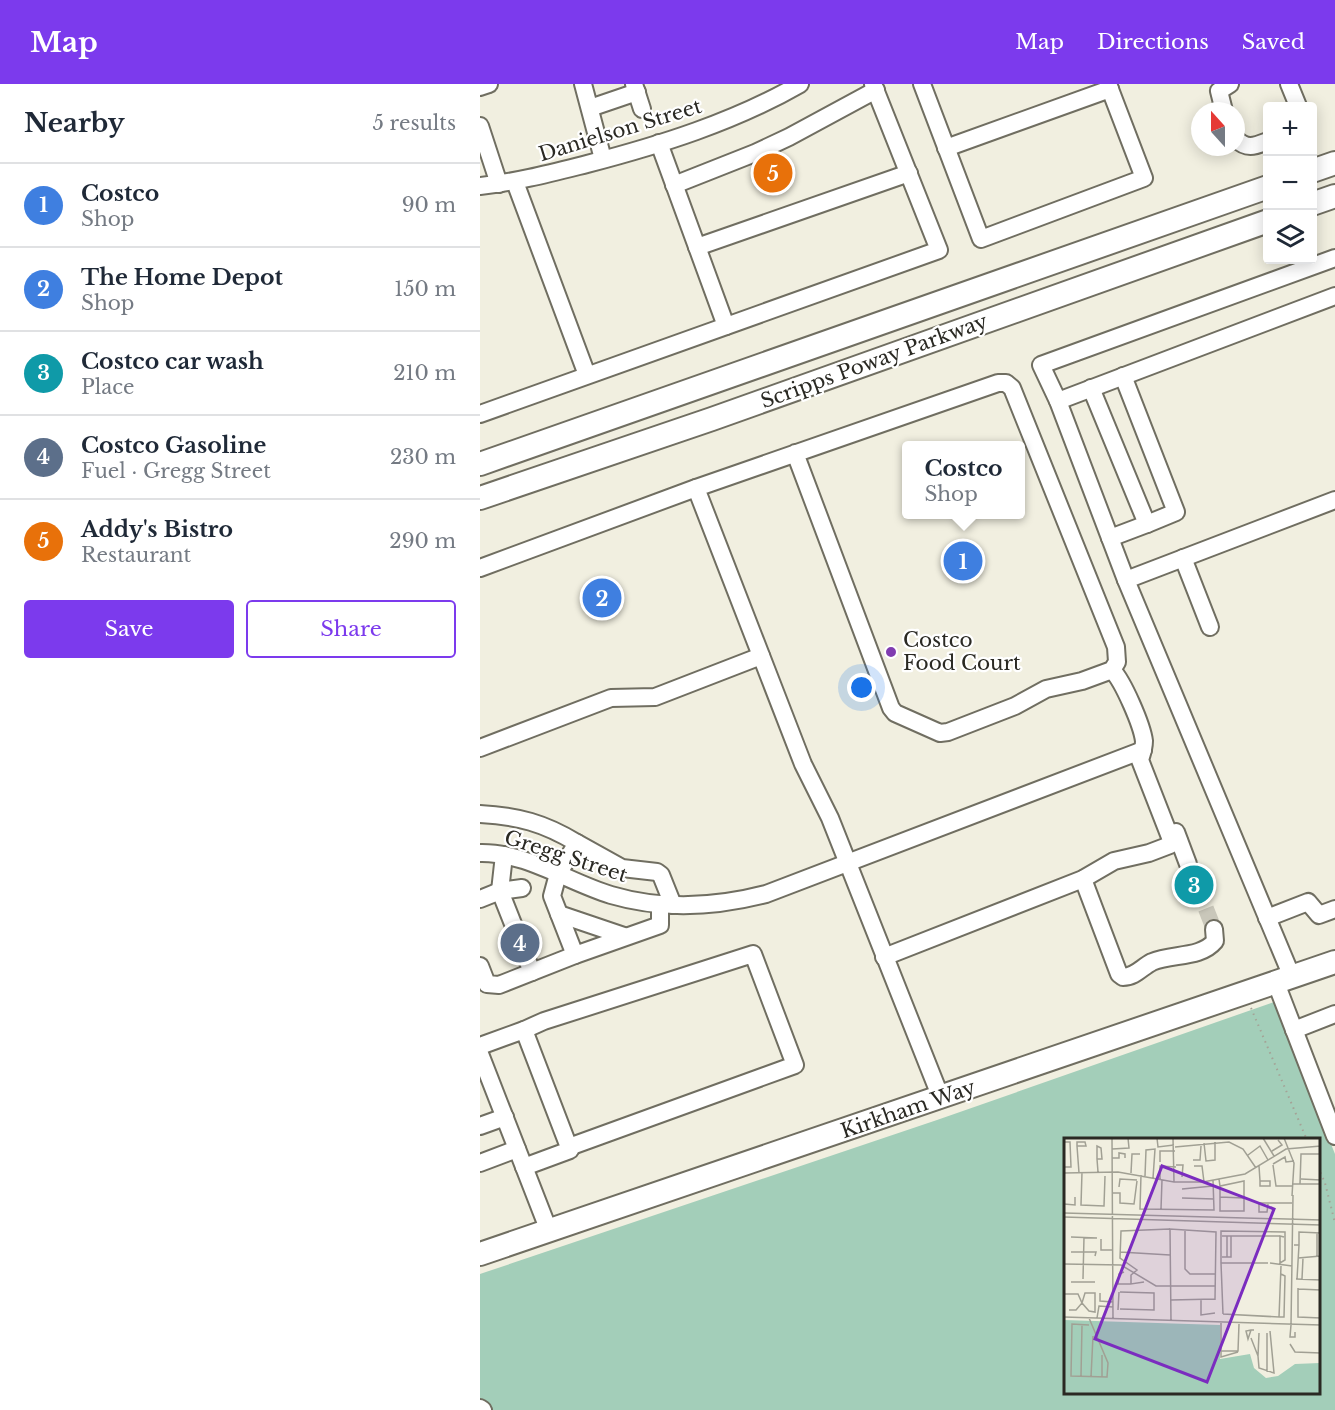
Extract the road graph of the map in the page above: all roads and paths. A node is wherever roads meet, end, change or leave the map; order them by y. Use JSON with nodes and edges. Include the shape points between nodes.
{"nodes":[{"id":1,"x":489,"y":84,"type":"edge"},
{"id":2,"x":583,"y":84,"type":"edge"},
{"id":3,"x":800,"y":84,"type":"edge"},
{"id":4,"x":922,"y":84,"type":"edge"},
{"id":5,"x":1289,"y":84,"type":"edge"},
{"id":6,"x":1228,"y":85,"type":"edge"},
{"id":7,"x":1109,"y":86,"type":"edge"},
{"id":8,"x":480,"y":87,"type":"edge"},
{"id":9,"x":875,"y":87,"type":"edge"},
{"id":10,"x":636,"y":88,"type":"edge"},
{"id":11,"x":1222,"y":102,"type":"edge"},
{"id":12,"x":1296,"y":102,"type":"edge"},
{"id":13,"x":590,"y":108,"type":"junction"},
{"id":14,"x":642,"y":109,"type":"dead end"},
{"id":15,"x":480,"y":126,"type":"edge"},
{"id":16,"x":659,"y":143,"type":"junction"},
{"id":17,"x":1263,"y":143,"type":"edge"},
{"id":18,"x":1245,"y":146,"type":"edge"},
{"id":19,"x":946,"y":148,"type":"junction"},
{"id":20,"x":603,"y":159,"type":"junction"},
{"id":21,"x":1335,"y":163,"type":"edge"},
{"id":22,"x":1317,"y":169,"type":"edge"},
{"id":23,"x":909,"y":173,"type":"junction"},
{"id":24,"x":507,"y":183,"type":"junction"},
{"id":25,"x":674,"y":185,"type":"junction"},
{"id":26,"x":480,"y":186,"type":"edge"},
{"id":27,"x":1263,"y":189,"type":"edge"},
{"id":28,"x":1335,"y":196,"type":"edge"},
{"id":29,"x":1317,"y":202,"type":"edge"},
{"id":30,"x":1263,"y":222,"type":"edge"},
{"id":31,"x":697,"y":247,"type":"junction"},
{"id":32,"x":1335,"y":258,"type":"edge"},
{"id":33,"x":1335,"y":296,"type":"edge"},
{"id":34,"x":726,"y":326,"type":"junction"},
{"id":35,"x":587,"y":375,"type":"junction"},
{"id":36,"x":1123,"y":376,"type":"junction"},
{"id":37,"x":1091,"y":388,"type":"junction"},
{"id":38,"x":1058,"y":400,"type":"junction"},
{"id":39,"x":480,"y":414,"type":"edge"},
{"id":40,"x":795,"y":453,"type":"junction"},
{"id":41,"x":480,"y":464,"type":"edge"},
{"id":42,"x":696,"y":488,"type":"junction"},
{"id":43,"x":480,"y":498,"type":"edge"},
{"id":44,"x":1335,"y":500,"type":"edge"},
{"id":45,"x":1148,"y":524,"type":"junction"},
{"id":46,"x":1110,"y":538,"type":"junction"},
{"id":47,"x":1183,"y":558,"type":"junction"},
{"id":48,"x":480,"y":568,"type":"edge"},
{"id":49,"x":1126,"y":580,"type":"junction"},
{"id":50,"x":1210,"y":627,"type":"dead end"},
{"id":51,"x":761,"y":656,"type":"junction"},
{"id":52,"x":1112,"y":670,"type":"junction"},
{"id":53,"x":480,"y":748,"type":"edge"},
{"id":54,"x":1143,"y":750,"type":"junction"},
{"id":55,"x":480,"y":814,"type":"edge"},
{"id":56,"x":1177,"y":841,"type":"junction"},
{"id":57,"x":577,"y":843,"type":"junction"},
{"id":58,"x":480,"y":853,"type":"edge"},
{"id":59,"x":504,"y":855,"type":"junction"},
{"id":60,"x":848,"y":863,"type":"junction"},
{"id":61,"x":1188,"y":864,"type":"tunnel mouth"},
{"id":62,"x":558,"y":874,"type":"junction"},
{"id":63,"x":1083,"y":879,"type":"junction"},
{"id":64,"x":522,"y":888,"type":"dead end"},
{"id":65,"x":500,"y":891,"type":"junction"},
{"id":66,"x":480,"y":899,"type":"edge"},
{"id":67,"x":666,"y":904,"type":"junction"},
{"id":68,"x":1335,"y":909,"type":"edge"},
{"id":69,"x":559,"y":914,"type":"junction"},
{"id":70,"x":1268,"y":918,"type":"junction"},
{"id":71,"x":1214,"y":929,"type":"dead end"},
{"id":72,"x":624,"y":936,"type":"junction"},
{"id":73,"x":575,"y":955,"type":"junction"},
{"id":74,"x":884,"y":957,"type":"junction"},
{"id":75,"x":1335,"y":962,"type":"edge"},
{"id":76,"x":480,"y":966,"type":"edge"},
{"id":77,"x":531,"y":972,"type":"junction"},
{"id":78,"x":1284,"y":980,"type":"junction"},
{"id":79,"x":1245,"y":994,"type":"junction"},
{"id":80,"x":1335,"y":1014,"type":"edge"},
{"id":81,"x":524,"y":1030,"type":"junction"},
{"id":82,"x":1294,"y":1030,"type":"junction"},
{"id":83,"x":480,"y":1046,"type":"edge"},
{"id":84,"x":480,"y":1054,"type":"edge"},
{"id":85,"x":941,"y":1098,"type":"junction"},
{"id":86,"x":505,"y":1117,"type":"junction"},
{"id":87,"x":480,"y":1126,"type":"edge"},
{"id":88,"x":1334,"y":1132,"type":"edge"},
{"id":89,"x":1306,"y":1138,"type":"edge"},
{"id":90,"x":569,"y":1147,"type":"junction"},
{"id":91,"x":517,"y":1149,"type":"junction"},
{"id":92,"x":480,"y":1163,"type":"edge"},
{"id":93,"x":524,"y":1167,"type":"junction"},
{"id":94,"x":1320,"y":1172,"type":"edge"},
{"id":95,"x":1335,"y":1223,"type":"edge"},
{"id":96,"x":549,"y":1231,"type":"junction"},
{"id":97,"x":480,"y":1254,"type":"edge"}],
"edges":[{"from":1,"to":8,"type":"street"},
{"from":2,"to":13,"type":"street"},
{"from":3,"to":16,"type":"street","name":"Danielson Street","via":[[729,118]]},
{"from":4,"to":19,"type":"street"},
{"from":5,"to":12,"type":"street"},
{"from":6,"to":11,"type":"street","via":[[1219,91]]},
{"from":7,"to":19,"type":"street"},
{"from":7,"to":19,"type":"street","via":[[1144,178],[981,239]]},
{"from":9,"to":23,"type":"street"},
{"from":9,"to":25,"type":"street","via":[[772,146]]},
{"from":10,"to":13,"type":"street"},
{"from":10,"to":14,"type":"street"},
{"from":13,"to":20,"type":"street"},
{"from":15,"to":24,"type":"street"},
{"from":16,"to":20,"type":"street","name":"Danielson Street"},
{"from":16,"to":25,"type":"street"},
{"from":17,"to":18,"type":"street"},
{"from":20,"to":24,"type":"street","name":"Danielson Street"},
{"from":21,"to":22,"type":"main road"},
{"from":23,"to":31,"type":"street"},
{"from":23,"to":34,"type":"street","via":[[939,250]]},
{"from":24,"to":26,"type":"street","name":"Danielson Street"},
{"from":24,"to":35,"type":"street"},
{"from":25,"to":31,"type":"street"},
{"from":27,"to":41,"type":"main road","name":"Scripps Poway Parkway"},
{"from":28,"to":29,"type":"main road"},
{"from":30,"to":43,"type":"main road","name":"Scripps Poway Parkway"},
{"from":31,"to":34,"type":"street"},
{"from":32,"to":38,"type":"street","via":[[1041,365]]},
{"from":33,"to":36,"type":"street"},
{"from":34,"to":35,"type":"street"},
{"from":35,"to":39,"type":"street"},
{"from":36,"to":37,"type":"street"},
{"from":36,"to":45,"type":"street","via":[[1176,512]]},
{"from":37,"to":38,"type":"street"},
{"from":37,"to":45,"type":"street"},
{"from":38,"to":46,"type":"street"},
{"from":40,"to":42,"type":"street"},
{"from":40,"to":52,"type":"street","via":[[895,713],[943,734],[1015,706],[1046,688]]},
{"from":40,"to":52,"type":"street","via":[[1006,383],[1012,388],[1116,647],[1117,662]]},
{"from":42,"to":48,"type":"street"},
{"from":42,"to":51,"type":"street"},
{"from":44,"to":47,"type":"street"},
{"from":45,"to":46,"type":"street"},
{"from":46,"to":49,"type":"street"},
{"from":47,"to":49,"type":"street"},
{"from":47,"to":50,"type":"street"},
{"from":49,"to":70,"type":"street"},
{"from":51,"to":53,"type":"street","via":[[655,697],[611,698]]},
{"from":51,"to":60,"type":"street","via":[[803,764]]},
{"from":52,"to":54,"type":"street","via":[[1142,731]]},
{"from":54,"to":56,"type":"street","via":[[1149,757]]},
{"from":54,"to":60,"type":"street","name":"Gregg Street"},
{"from":55,"to":57,"type":"street","via":[[536,822]]},
{"from":56,"to":61,"type":"street"},
{"from":56,"to":63,"type":"street","via":[[1114,861]]},
{"from":57,"to":62,"type":"street"},
{"from":57,"to":67,"type":"street","via":[[622,868],[657,872],[661,875]]},
{"from":58,"to":59,"type":"street","name":"Gregg Street"},
{"from":59,"to":62,"type":"street","name":"Gregg Street"},
{"from":59,"to":65,"type":"street"},
{"from":60,"to":67,"type":"street","name":"Gregg Street","via":[[745,899]]},
{"from":60,"to":74,"type":"street"},
{"from":62,"to":67,"type":"street","name":"Gregg Street","via":[[611,895]]},
{"from":62,"to":69,"type":"street","via":[[552,896]]},
{"from":63,"to":71,"type":"street","via":[[1123,978],[1153,962],[1208,947],[1215,941]]},
{"from":63,"to":74,"type":"street"},
{"from":64,"to":65,"type":"street"},
{"from":65,"to":66,"type":"street"},
{"from":65,"to":77,"type":"street"},
{"from":67,"to":72,"type":"street","via":[[660,925]]},
{"from":68,"to":70,"type":"street","via":[[1319,915],[1308,902]]},
{"from":69,"to":72,"type":"street"},
{"from":69,"to":73,"type":"street"},
{"from":70,"to":78,"type":"street"},
{"from":72,"to":73,"type":"street"},
{"from":73,"to":77,"type":"street"},
{"from":74,"to":85,"type":"street"},
{"from":75,"to":78,"type":"main road","name":"Kirkham Way"},
{"from":76,"to":77,"type":"street","via":[[487,984],[499,985]]},
{"from":78,"to":79,"type":"main road","name":"Kirkham Way"},
{"from":78,"to":82,"type":"street"},
{"from":79,"to":85,"type":"main road","name":"Kirkham Way"},
{"from":79,"to":89,"type":"path"},
{"from":80,"to":82,"type":"street"},
{"from":81,"to":83,"type":"street"},
{"from":81,"to":90,"type":"street"},
{"from":81,"to":90,"type":"street","via":[[753,954],[795,1065]]},
{"from":82,"to":88,"type":"street"},
{"from":84,"to":86,"type":"street"},
{"from":85,"to":96,"type":"main road","name":"Kirkham Way"},
{"from":86,"to":87,"type":"street"},
{"from":86,"to":91,"type":"street"},
{"from":90,"to":93,"type":"street","via":[[570,1150]]},
{"from":91,"to":92,"type":"street"},
{"from":91,"to":93,"type":"street"},
{"from":93,"to":96,"type":"street"},
{"from":94,"to":95,"type":"path"},
{"from":96,"to":97,"type":"main road","name":"Kirkham Way"}]}
